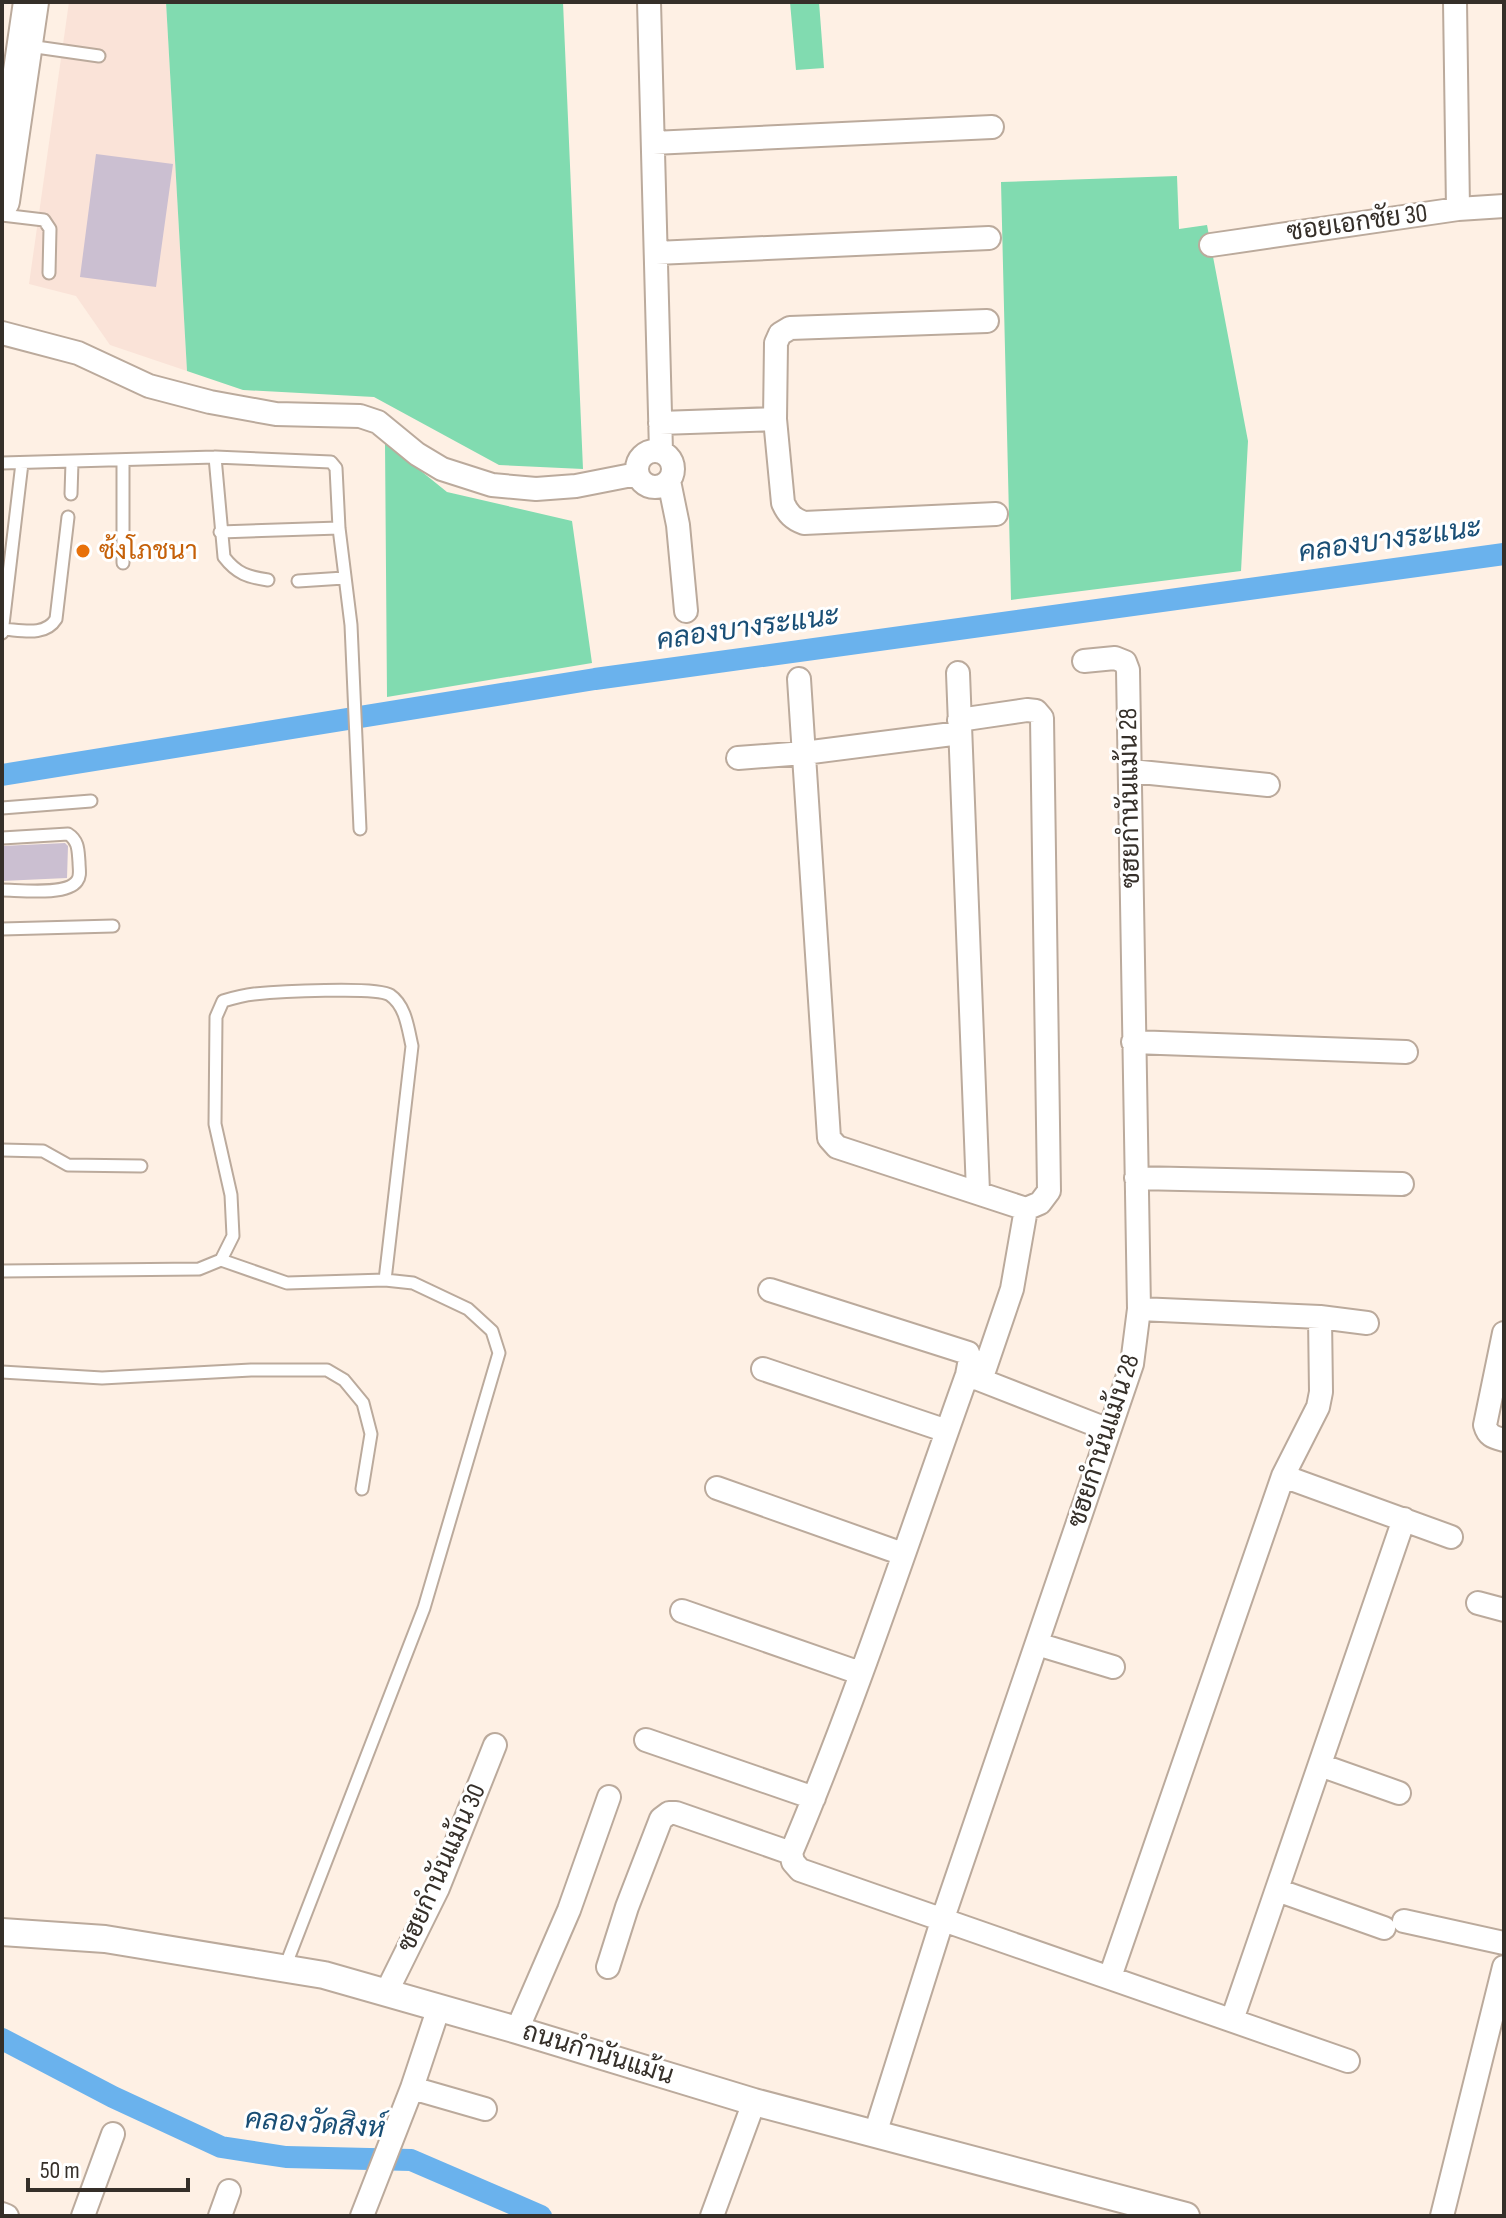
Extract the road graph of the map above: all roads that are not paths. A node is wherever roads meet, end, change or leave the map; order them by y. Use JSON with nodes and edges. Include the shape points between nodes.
{"nodes":[{"id":1,"x":31,"y":2,"type":"edge"},
{"id":2,"x":649,"y":2,"type":"edge"},
{"id":3,"x":1455,"y":2,"type":"edge"},
{"id":4,"x":25,"y":46,"type":"junction"},
{"id":5,"x":99,"y":56,"type":"dead end"},
{"id":6,"x":992,"y":127,"type":"dead end"},
{"id":7,"x":653,"y":143,"type":"junction"},
{"id":8,"x":2,"y":201,"type":"edge"},
{"id":9,"x":1504,"y":206,"type":"edge"},
{"id":10,"x":1458,"y":209,"type":"junction"},
{"id":11,"x":2,"y":215,"type":"edge"},
{"id":12,"x":989,"y":238,"type":"dead end"},
{"id":13,"x":1211,"y":245,"type":"dead end"},
{"id":14,"x":656,"y":253,"type":"junction"},
{"id":15,"x":49,"y":273,"type":"dead end"},
{"id":16,"x":987,"y":321,"type":"dead end"},
{"id":17,"x":2,"y":333,"type":"edge"},
{"id":18,"x":775,"y":419,"type":"junction"},
{"id":19,"x":660,"y":423,"type":"junction"},
{"id":20,"x":661,"y":451,"type":"junction"},
{"id":21,"x":215,"y":457,"type":"junction"},
{"id":22,"x":123,"y":460,"type":"junction"},
{"id":23,"x":72,"y":462,"type":"junction"},
{"id":24,"x":2,"y":463,"type":"edge"},
{"id":25,"x":22,"y":463,"type":"junction"},
{"id":26,"x":637,"y":474,"type":"junction"},
{"id":27,"x":669,"y":481,"type":"junction"},
{"id":28,"x":71,"y":494,"type":"dead end"},
{"id":29,"x":996,"y":514,"type":"dead end"},
{"id":30,"x":68,"y":517,"type":"dead end"},
{"id":31,"x":339,"y":528,"type":"junction"},
{"id":32,"x":220,"y":532,"type":"junction"},
{"id":33,"x":123,"y":563,"type":"dead end"},
{"id":34,"x":344,"y":578,"type":"junction"},
{"id":35,"x":268,"y":580,"type":"dead end"},
{"id":36,"x":298,"y":581,"type":"dead end"},
{"id":37,"x":686,"y":611,"type":"dead end"},
{"id":38,"x":2,"y":631,"type":"edge"},
{"id":39,"x":1084,"y":661,"type":"dead end"},
{"id":40,"x":958,"y":673,"type":"dead end"},
{"id":41,"x":799,"y":679,"type":"dead end"},
{"id":42,"x":959,"y":726,"type":"junction"},
{"id":43,"x":804,"y":753,"type":"junction"},
{"id":44,"x":738,"y":758,"type":"dead end"},
{"id":45,"x":1131,"y":771,"type":"junction"},
{"id":46,"x":1268,"y":785,"type":"dead end"},
{"id":47,"x":91,"y":801,"type":"dead end"},
{"id":48,"x":2,"y":808,"type":"edge"},
{"id":49,"x":360,"y":829,"type":"dead end"},
{"id":50,"x":2,"y":838,"type":"edge"},
{"id":51,"x":2,"y":890,"type":"edge"},
{"id":52,"x":113,"y":926,"type":"dead end"},
{"id":53,"x":2,"y":929,"type":"edge"},
{"id":54,"x":1133,"y":1042,"type":"junction"},
{"id":55,"x":1406,"y":1052,"type":"dead end"},
{"id":56,"x":2,"y":1150,"type":"edge"},
{"id":57,"x":141,"y":1166,"type":"dead end"},
{"id":58,"x":1136,"y":1178,"type":"junction"},
{"id":59,"x":1402,"y":1184,"type":"dead end"},
{"id":60,"x":978,"y":1192,"type":"junction"},
{"id":61,"x":1026,"y":1209,"type":"junction"},
{"id":62,"x":221,"y":1260,"type":"junction"},
{"id":63,"x":2,"y":1271,"type":"edge"},
{"id":64,"x":385,"y":1280,"type":"junction"},
{"id":65,"x":770,"y":1290,"type":"dead end"},
{"id":66,"x":1139,"y":1309,"type":"junction"},
{"id":67,"x":1320,"y":1317,"type":"junction"},
{"id":68,"x":1367,"y":1323,"type":"dead end"},
{"id":69,"x":1504,"y":1333,"type":"edge"},
{"id":70,"x":763,"y":1369,"type":"dead end"},
{"id":71,"x":2,"y":1372,"type":"edge"},
{"id":72,"x":974,"y":1378,"type":"junction"},
{"id":73,"x":1109,"y":1430,"type":"junction"},
{"id":74,"x":947,"y":1431,"type":"junction"},
{"id":75,"x":1504,"y":1440,"type":"edge"},
{"id":76,"x":1283,"y":1476,"type":"junction"},
{"id":77,"x":717,"y":1488,"type":"dead end"},
{"id":78,"x":362,"y":1489,"type":"dead end"},
{"id":79,"x":1404,"y":1519,"type":"junction"},
{"id":80,"x":1451,"y":1537,"type":"dead end"},
{"id":81,"x":903,"y":1554,"type":"junction"},
{"id":82,"x":1478,"y":1603,"type":"dead end"},
{"id":83,"x":1504,"y":1610,"type":"edge"},
{"id":84,"x":682,"y":1611,"type":"dead end"},
{"id":85,"x":1037,"y":1644,"type":"junction"},
{"id":86,"x":1113,"y":1667,"type":"dead end"},
{"id":87,"x":860,"y":1673,"type":"junction"},
{"id":88,"x":646,"y":1740,"type":"dead end"},
{"id":89,"x":495,"y":1745,"type":"dead end"},
{"id":90,"x":1320,"y":1765,"type":"junction"},
{"id":91,"x":1399,"y":1793,"type":"dead end"},
{"id":92,"x":609,"y":1797,"type":"dead end"},
{"id":93,"x":814,"y":1798,"type":"junction"},
{"id":94,"x":791,"y":1853,"type":"junction"},
{"id":95,"x":1277,"y":1890,"type":"junction"},
{"id":96,"x":943,"y":1918,"type":"junction"},
{"id":97,"x":2,"y":1932,"type":"edge"},
{"id":98,"x":1504,"y":1943,"type":"edge"},
{"id":99,"x":608,"y":1967,"type":"dead end"},
{"id":100,"x":1504,"y":1967,"type":"edge"},
{"id":101,"x":284,"y":1969,"type":"junction"},
{"id":102,"x":1110,"y":1977,"type":"junction"},
{"id":103,"x":387,"y":1991,"type":"junction"},
{"id":104,"x":439,"y":2007,"type":"junction"},
{"id":105,"x":1232,"y":2020,"type":"junction"},
{"id":106,"x":517,"y":2030,"type":"junction"},
{"id":107,"x":1348,"y":2061,"type":"dead end"},
{"id":108,"x":412,"y":2088,"type":"junction"},
{"id":109,"x":754,"y":2102,"type":"junction"},
{"id":110,"x":485,"y":2109,"type":"dead end"},
{"id":111,"x":113,"y":2134,"type":"dead end"},
{"id":112,"x":875,"y":2134,"type":"junction"},
{"id":113,"x":229,"y":2191,"type":"dead end"},
{"id":114,"x":714,"y":2209,"type":"edge"},
{"id":115,"x":83,"y":2216,"type":"edge"},
{"id":116,"x":220,"y":2216,"type":"edge"},
{"id":117,"x":362,"y":2216,"type":"edge"},
{"id":118,"x":1186,"y":2216,"type":"edge"},
{"id":119,"x":1442,"y":2216,"type":"edge"}],
"edges":[{"from":1,"to":4,"type":"main road"},
{"from":2,"to":7,"type":"street"},
{"from":3,"to":10,"type":"street"},
{"from":4,"to":5,"type":"lane"},
{"from":4,"to":8,"type":"main road"},
{"from":6,"to":7,"type":"street"},
{"from":7,"to":14,"type":"street"},
{"from":9,"to":10,"type":"street","name":"ซอยเอกชัย 30"},
{"from":10,"to":13,"type":"street","name":"ซอยเอกชัย 30"},
{"from":11,"to":15,"type":"lane","via":[[44,220],[50,229]]},
{"from":12,"to":14,"type":"street"},
{"from":14,"to":19,"type":"street"},
{"from":16,"to":18,"type":"street","via":[[790,328],[776,343]]},
{"from":17,"to":26,"type":"street","via":[[78,353],[115,373],[182,396],[276,414],[360,416],[378,422],[442,469],[492,485],[576,486]]},
{"from":18,"to":19,"type":"street"},
{"from":18,"to":29,"type":"street","via":[[783,503],[795,520]]},
{"from":19,"to":20,"type":"street"},
{"from":20,"to":26,"type":"street","via":[[640,458]]},
{"from":20,"to":27,"type":"street","via":[[672,464]]},
{"from":21,"to":22,"type":"lane"},
{"from":21,"to":31,"type":"lane","via":[[331,462],[336,468]]},
{"from":21,"to":32,"type":"lane"},
{"from":22,"to":23,"type":"lane"},
{"from":22,"to":33,"type":"lane"},
{"from":23,"to":25,"type":"lane"},
{"from":23,"to":28,"type":"lane"},
{"from":24,"to":25,"type":"lane"},
{"from":25,"to":38,"type":"lane"},
{"from":26,"to":27,"type":"street","via":[[653,488]]},
{"from":27,"to":37,"type":"street"},
{"from":30,"to":38,"type":"lane","via":[[56,619],[37,631]]},
{"from":31,"to":32,"type":"lane"},
{"from":31,"to":34,"type":"lane"},
{"from":32,"to":35,"type":"lane","via":[[224,557],[233,569]]},
{"from":34,"to":36,"type":"lane"},
{"from":34,"to":49,"type":"lane"},
{"from":39,"to":45,"type":"street","name":"ซฮยกำนันแม้น 28","via":[[1125,662]]},
{"from":40,"to":42,"type":"street"},
{"from":41,"to":43,"type":"street"},
{"from":42,"to":43,"type":"street"},
{"from":42,"to":60,"type":"street"},
{"from":42,"to":61,"type":"street","via":[[1027,710],[1042,718],[1049,1191]]},
{"from":43,"to":44,"type":"street"},
{"from":43,"to":60,"type":"street","via":[[829,1138],[837,1147]]},
{"from":45,"to":46,"type":"street"},
{"from":45,"to":54,"type":"street","name":"ซฮยกำนันแม้น 28"},
{"from":47,"to":48,"type":"lane"},
{"from":50,"to":51,"type":"lane","via":[[68,834],[75,838],[80,877],[63,890]]},
{"from":52,"to":53,"type":"lane"},
{"from":54,"to":55,"type":"street"},
{"from":54,"to":58,"type":"street","name":"ซฮยกำนันแม้น 28"},
{"from":56,"to":57,"type":"lane","via":[[43,1151],[68,1165]]},
{"from":58,"to":59,"type":"street"},
{"from":58,"to":66,"type":"street","name":"ซฮยกำนันแม้น 28"},
{"from":60,"to":61,"type":"street"},
{"from":61,"to":72,"type":"street","via":[[1012,1289]]},
{"from":62,"to":63,"type":"lane","via":[[199,1269]]},
{"from":62,"to":64,"type":"lane","via":[[287,1283]]},
{"from":62,"to":64,"type":"lane","via":[[233,1236],[231,1195],[215,1124],[216,1017],[223,1001],[251,994],[387,992],[407,1021],[412,1046]]},
{"from":64,"to":101,"type":"lane","via":[[413,1283],[468,1309],[492,1331],[499,1353],[424,1608]]},
{"from":65,"to":72,"type":"street","via":[[968,1353]]},
{"from":66,"to":67,"type":"street"},
{"from":66,"to":73,"type":"street","name":"ซฮยกำนันแม้น 28","via":[[1132,1364]]},
{"from":67,"to":68,"type":"street"},
{"from":67,"to":76,"type":"street","via":[[1318,1407]]},
{"from":69,"to":75,"type":"street","via":[[1485,1425],[1487,1433]]},
{"from":70,"to":74,"type":"street"},
{"from":71,"to":78,"type":"lane","via":[[102,1378],[327,1370],[344,1380],[363,1403],[371,1434]]},
{"from":72,"to":73,"type":"street"},
{"from":72,"to":74,"type":"street"},
{"from":73,"to":85,"type":"street","name":"ซฮยกำนันแม้น 28"},
{"from":74,"to":81,"type":"street"},
{"from":76,"to":79,"type":"street"},
{"from":76,"to":102,"type":"street"},
{"from":77,"to":81,"type":"street"},
{"from":79,"to":80,"type":"street"},
{"from":79,"to":90,"type":"street"},
{"from":81,"to":87,"type":"street"},
{"from":82,"to":83,"type":"street"},
{"from":84,"to":87,"type":"street"},
{"from":85,"to":86,"type":"street"},
{"from":85,"to":96,"type":"street","name":"ซฮยกำนันแม้น 28"},
{"from":87,"to":93,"type":"street"},
{"from":88,"to":93,"type":"street"},
{"from":89,"to":103,"type":"street","name":"ซฮยกำนันแม้น 30","via":[[438,1888]]},
{"from":90,"to":91,"type":"street"},
{"from":90,"to":95,"type":"street"},
{"from":92,"to":106,"type":"street","via":[[569,1910]]},
{"from":93,"to":94,"type":"street"},
{"from":94,"to":96,"type":"street","via":[[800,1870]]},
{"from":94,"to":99,"type":"street","via":[[669,1813],[661,1819]]},
{"from":95,"to":98,"type":"street","via":[[1394,1925]]},
{"from":95,"to":105,"type":"street"},
{"from":96,"to":102,"type":"street"},
{"from":96,"to":112,"type":"street","name":"ซฮยกำนันแม้น 28"},
{"from":97,"to":101,"type":"street","name":"ถนนกำนันแม้น","via":[[105,1939]]},
{"from":100,"to":119,"type":"street"},
{"from":101,"to":103,"type":"street","name":"ถนนกำนันแม้น"},
{"from":102,"to":105,"type":"street"},
{"from":103,"to":104,"type":"street","name":"ถนนกำนันแม้น"},
{"from":104,"to":106,"type":"street","name":"ถนนกำนันแม้น"},
{"from":104,"to":108,"type":"street"},
{"from":105,"to":107,"type":"street"},
{"from":106,"to":109,"type":"street","name":"ถนนกำนันแม้น"},
{"from":108,"to":110,"type":"street"},
{"from":108,"to":117,"type":"street"},
{"from":109,"to":112,"type":"street","name":"ถนนกำนันแม้น"},
{"from":109,"to":114,"type":"street"},
{"from":111,"to":115,"type":"street"},
{"from":112,"to":118,"type":"street","name":"ถนนกำนันแม้น"},
{"from":113,"to":116,"type":"street"}]}
